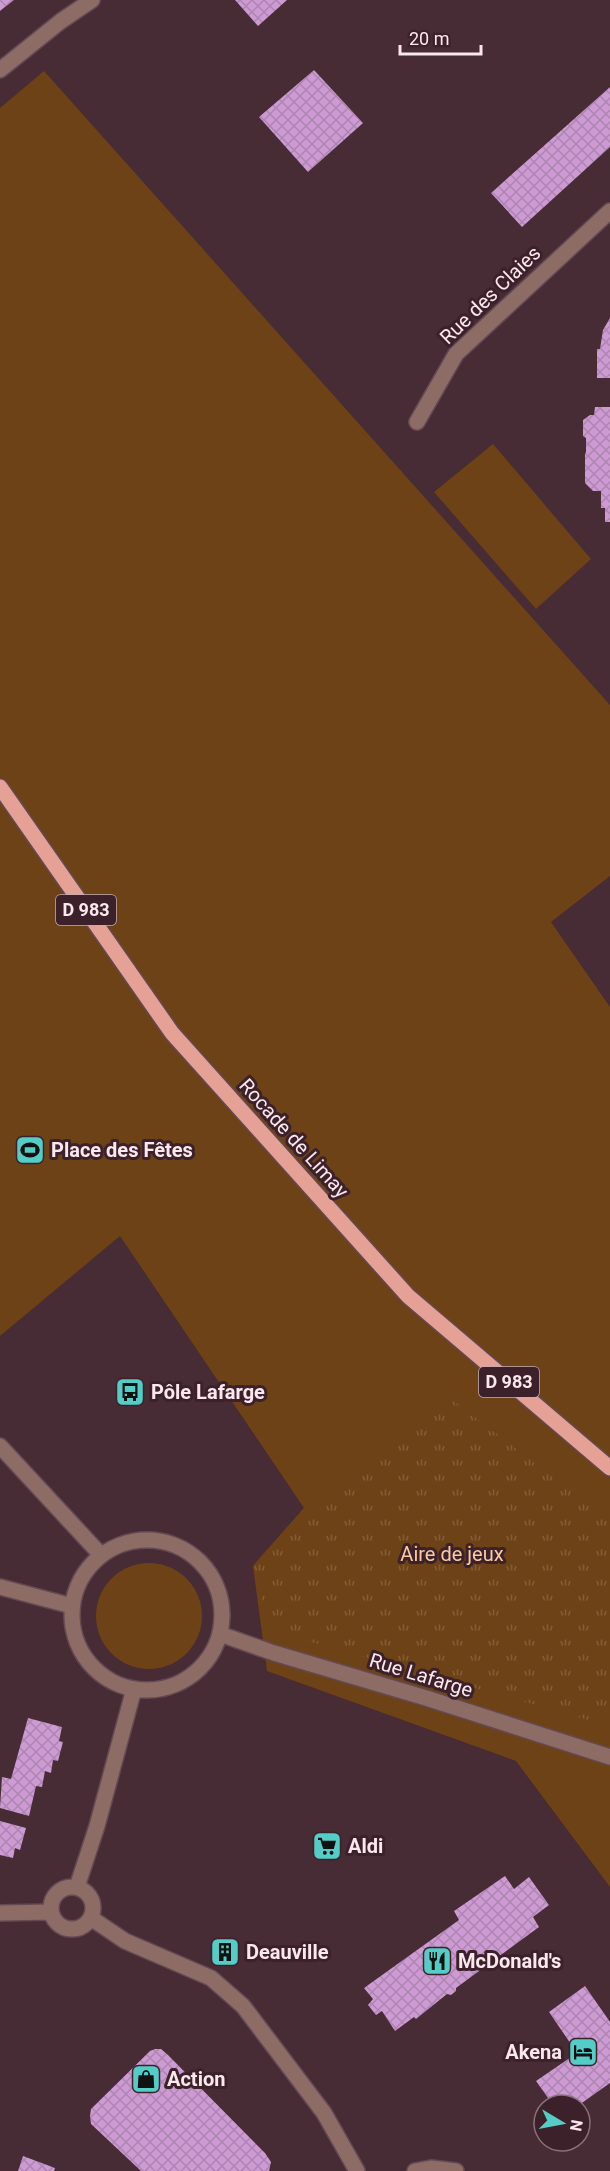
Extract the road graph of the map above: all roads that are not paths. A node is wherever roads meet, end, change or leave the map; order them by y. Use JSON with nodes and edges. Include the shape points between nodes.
{"nodes":[{"id":1,"x":92,"y":0,"type":"edge"},
{"id":2,"x":0,"y":70,"type":"edge"},
{"id":3,"x":610,"y":211,"type":"edge"},
{"id":4,"x":417,"y":422,"type":"dead end"},
{"id":5,"x":0,"y":788,"type":"edge"},
{"id":6,"x":0,"y":1446,"type":"edge"},
{"id":7,"x":610,"y":1468,"type":"edge"},
{"id":8,"x":101,"y":1556,"type":"junction"},
{"id":9,"x":0,"y":1587,"type":"edge"},
{"id":10,"x":72,"y":1606,"type":"junction"},
{"id":11,"x":220,"y":1634,"type":"junction"},
{"id":12,"x":134,"y":1689,"type":"junction"},
{"id":13,"x":610,"y":1757,"type":"edge"},
{"id":14,"x":77,"y":1887,"type":"junction"},
{"id":15,"x":51,"y":1912,"type":"junction"},
{"id":16,"x":0,"y":1913,"type":"edge"},
{"id":17,"x":91,"y":1918,"type":"junction"},
{"id":18,"x":357,"y":2171,"type":"edge"},
{"id":19,"x":415,"y":2171,"type":"edge"},
{"id":20,"x":456,"y":2171,"type":"edge"}],
"edges":[{"from":1,"to":2,"type":"street"},
{"from":3,"to":4,"type":"street","name":"Rue des Claies","via":[[456,354]]},
{"from":5,"to":7,"type":"main road","name":"Rocade de Limay","number":"D 983","via":[[172,1033],[385,1271],[408,1296]]},
{"from":6,"to":8,"type":"street"},
{"from":8,"to":10,"type":"street","via":[[86,1570]]},
{"from":8,"to":11,"type":"street","via":[[119,1545],[139,1540],[160,1541],[198,1559],[219,1594]]},
{"from":9,"to":10,"type":"street"},
{"from":10,"to":12,"type":"street","via":[[73,1629],[80,1651],[94,1669],[112,1682]]},
{"from":11,"to":12,"type":"street","via":[[211,1655],[178,1684],[156,1690]]},
{"from":11,"to":13,"type":"street","name":"Rue Lafarge"},
{"from":12,"to":14,"type":"street"},
{"from":14,"to":15,"type":"street","via":[[57,1893]]},
{"from":14,"to":17,"type":"street","via":[[91,1899]]},
{"from":15,"to":16,"type":"street"},
{"from":15,"to":17,"type":"street","via":[[58,1924],[69,1929],[82,1927]]},
{"from":17,"to":18,"type":"street","via":[[125,1941],[211,1978],[243,2006],[324,2113]]},
{"from":19,"to":20,"type":"street"}]}
